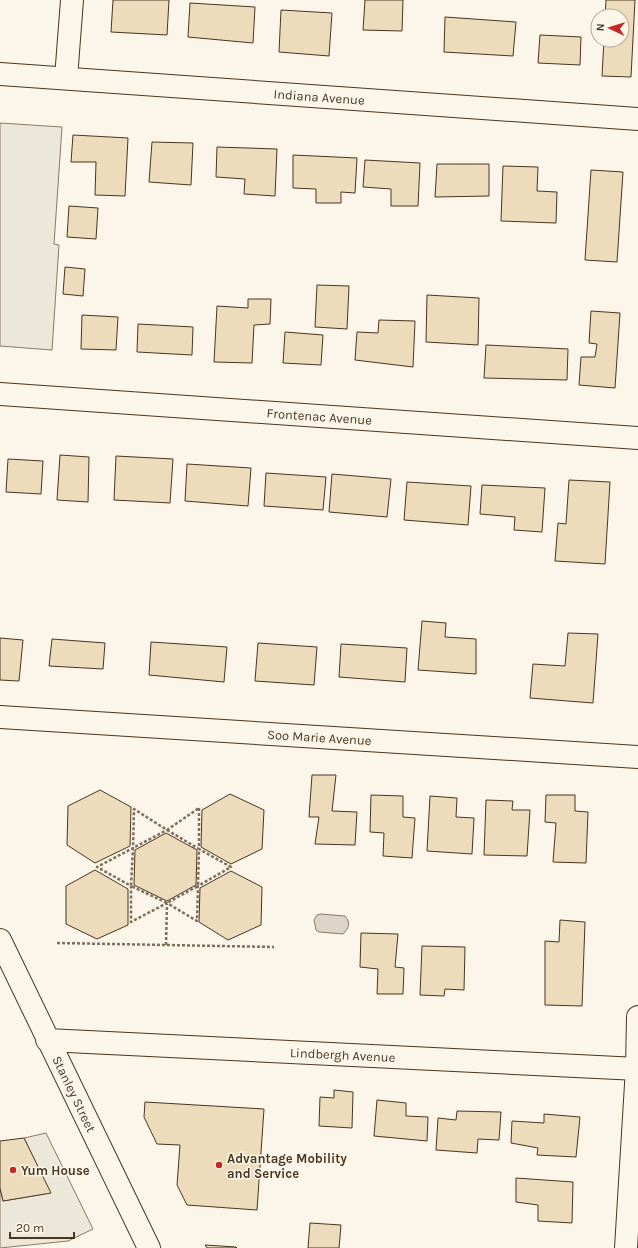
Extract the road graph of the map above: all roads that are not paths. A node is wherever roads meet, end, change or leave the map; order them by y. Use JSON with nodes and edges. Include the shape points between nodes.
{"nodes":[{"id":1,"x":72,"y":0,"type":"edge"},
{"id":2,"x":0,"y":74,"type":"edge"},
{"id":3,"x":66,"y":78,"type":"junction"},
{"id":4,"x":638,"y":119,"type":"edge"},
{"id":5,"x":0,"y":394,"type":"edge"},
{"id":6,"x":638,"y":438,"type":"edge"},
{"id":7,"x":0,"y":717,"type":"edge"},
{"id":8,"x":638,"y":757,"type":"edge"},
{"id":9,"x":0,"y":940,"type":"edge"},
{"id":10,"x":638,"y":1017,"type":"edge"},
{"id":11,"x":48,"y":1040,"type":"junction"},
{"id":12,"x":637,"y":1069,"type":"edge"},
{"id":13,"x":149,"y":1248,"type":"edge"},
{"id":14,"x":626,"y":1248,"type":"edge"}],
"edges":[{"from":1,"to":3,"type":"street"},
{"from":2,"to":3,"type":"street","name":"Indiana Avenue"},
{"from":3,"to":4,"type":"street","name":"Indiana Avenue"},
{"from":5,"to":6,"type":"street","name":"Frontenac Avenue"},
{"from":7,"to":8,"type":"street","name":"Soo Marie Avenue"},
{"from":9,"to":11,"type":"street","name":"Stanley Street"},
{"from":10,"to":12,"type":"street"},
{"from":11,"to":12,"type":"street","name":"Lindbergh Avenue"},
{"from":11,"to":13,"type":"street","name":"Stanley Street"},
{"from":12,"to":14,"type":"street"}]}
